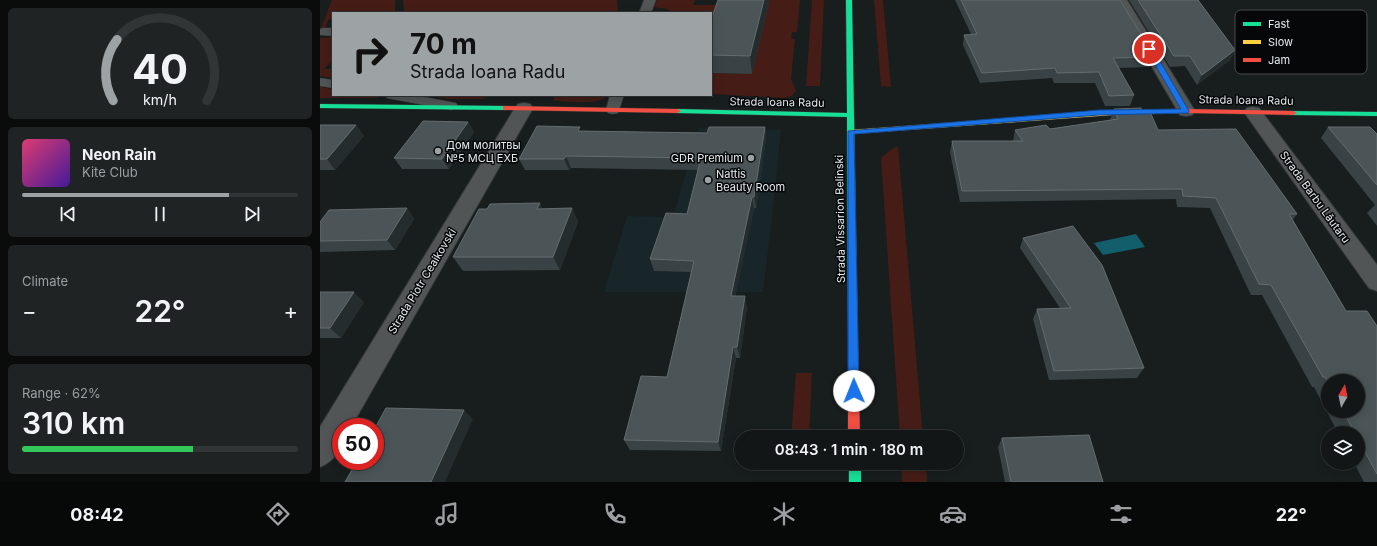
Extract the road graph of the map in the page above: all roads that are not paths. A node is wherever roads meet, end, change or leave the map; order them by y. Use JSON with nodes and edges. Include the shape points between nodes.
{"nodes":[{"id":1,"x":650,"y":0,"type":"edge"},
{"id":2,"x":849,"y":0,"type":"edge"},
{"id":3,"x":1120,"y":0,"type":"edge"},
{"id":4,"x":645,"y":12,"type":"edge"},
{"id":5,"x":320,"y":82,"type":"edge"},
{"id":6,"x":332,"y":84,"type":"edge"},
{"id":7,"x":397,"y":96,"type":"edge"},
{"id":8,"x":617,"y":96,"type":"edge"},
{"id":9,"x":320,"y":106,"type":"edge"},
{"id":10,"x":456,"y":107,"type":"junction"},
{"id":11,"x":524,"y":108,"type":"junction"},
{"id":12,"x":612,"y":110,"type":"junction"},
{"id":13,"x":1186,"y":111,"type":"junction"},
{"id":14,"x":1253,"y":112,"type":"junction"},
{"id":15,"x":1377,"y":114,"type":"edge"},
{"id":16,"x":850,"y":115,"type":"junction"},
{"id":17,"x":850,"y":132,"type":"junction"},
{"id":18,"x":1377,"y":282,"type":"edge"},
{"id":19,"x":854,"y":430,"type":"edge"},
{"id":20,"x":320,"y":454,"type":"edge"},
{"id":21,"x":855,"y":470,"type":"edge"},
{"id":22,"x":855,"y":482,"type":"edge"}],
"edges":[{"from":1,"to":4,"type":"lane"},
{"from":2,"to":16,"type":"street","name":"Strada Vissarion Belinski"},
{"from":3,"to":13,"type":"street"},
{"from":5,"to":6,"type":"lane"},
{"from":7,"to":10,"type":"lane"},
{"from":8,"to":12,"type":"lane"},
{"from":9,"to":10,"type":"street","name":"Strada Ioana Radu"},
{"from":10,"to":11,"type":"street","name":"Strada Ioana Radu"},
{"from":11,"to":12,"type":"street","name":"Strada Ioana Radu"},
{"from":11,"to":20,"type":"street","name":"Strada Piotr Ceaikovski"},
{"from":12,"to":16,"type":"street","name":"Strada Ioana Radu"},
{"from":13,"to":14,"type":"street","name":"Strada Ioana Radu"},
{"from":13,"to":17,"type":"street","name":"Strada Ioana Radu","via":[[1099,112]]},
{"from":14,"to":15,"type":"street","name":"Strada Ioana Radu"},
{"from":14,"to":18,"type":"street","name":"Strada Barbu Lăutaru"},
{"from":16,"to":17,"type":"street","name":"Strada Vissarion Belinski"},
{"from":17,"to":19,"type":"street","name":"Strada Vissarion Belinski"},
{"from":21,"to":22,"type":"street"}]}
